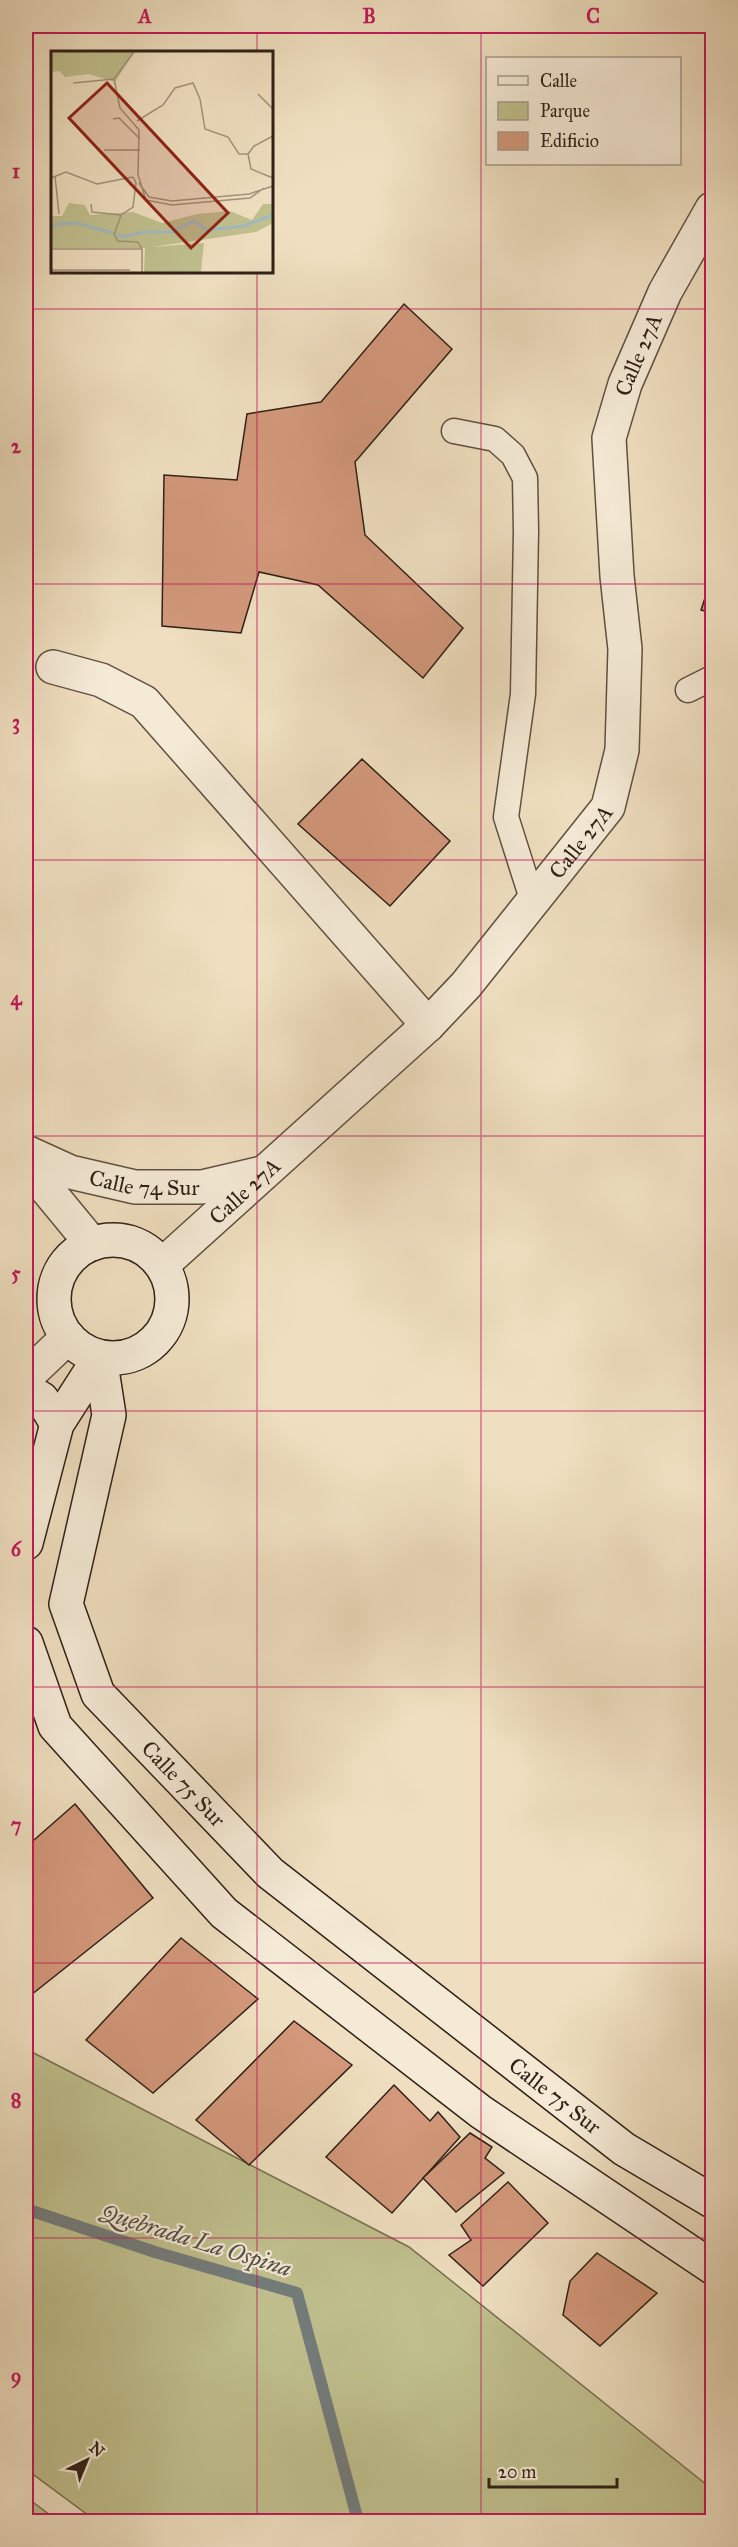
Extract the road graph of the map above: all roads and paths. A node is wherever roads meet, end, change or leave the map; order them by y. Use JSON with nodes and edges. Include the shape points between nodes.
{"nodes":[{"id":1,"x":712,"y":209,"type":"edge"},
{"id":2,"x":454,"y":431,"type":"dead end"},
{"id":3,"x":52,"y":667,"type":"dead end"},
{"id":4,"x":712,"y":678,"type":"edge"},
{"id":5,"x":688,"y":690,"type":"dead end"},
{"id":6,"x":533,"y":902,"type":"junction"},
{"id":7,"x":428,"y":1025,"type":"junction"},
{"id":8,"x":26,"y":1152,"type":"edge"},
{"id":9,"x":26,"y":1164,"type":"edge"},
{"id":10,"x":267,"y":1172,"type":"junction"},
{"id":11,"x":92,"y":1244,"type":"junction"},
{"id":12,"x":162,"y":1265,"type":"junction"},
{"id":13,"x":68,"y":1337,"type":"junction"},
{"id":14,"x":100,"y":1357,"type":"junction"},
{"id":15,"x":26,"y":1377,"type":"edge"},
{"id":16,"x":26,"y":1389,"type":"edge"},
{"id":17,"x":57,"y":1424,"type":"junction"},
{"id":18,"x":26,"y":1543,"type":"edge"},
{"id":19,"x":26,"y":1643,"type":"edge"},
{"id":20,"x":712,"y":2201,"type":"edge"},
{"id":21,"x":712,"y":2267,"type":"edge"}],
"edges":[{"from":1,"to":6,"type":"street","name":"Calle 27A","via":[[665,292],[625,384],[609,438],[625,649],[622,750],[608,807]]},
{"from":2,"to":6,"type":"lane","via":[[495,439],[513,454],[525,478],[523,694],[506,817]]},
{"from":3,"to":7,"type":"street","via":[[101,680],[144,702]]},
{"from":4,"to":5,"type":"lane"},
{"from":6,"to":7,"type":"street","name":"Calle 27A"},
{"from":7,"to":10,"type":"street","name":"Calle 27A"},
{"from":8,"to":10,"type":"street","name":"Calle 74 Sur","via":[[70,1172],[135,1187],[202,1187]]},
{"from":9,"to":11,"type":"street","name":"Calle 74 Sur"},
{"from":10,"to":12,"type":"street","name":"Calle 27A"},
{"from":11,"to":12,"type":"street","via":[[110,1239],[129,1242],[148,1251]]},
{"from":11,"to":13,"type":"street","via":[[75,1253],[55,1284],[58,1322]]},
{"from":12,"to":14,"type":"street","via":[[171,1284],[167,1324],[155,1341],[138,1353],[119,1359]]},
{"from":13,"to":14,"type":"street","via":[[82,1350]]},
{"from":13,"to":15,"type":"street"},
{"from":14,"to":17,"type":"street"},
{"from":14,"to":20,"type":"street","name":"Calle 75 Sur","via":[[109,1414],[66,1604],[98,1694],[270,1873],[624,2149]]},
{"from":16,"to":17,"type":"street","via":[[42,1400]]},
{"from":17,"to":18,"type":"street"},
{"from":19,"to":21,"type":"street","via":[[55,1726],[224,1913],[481,2112]]}]}
